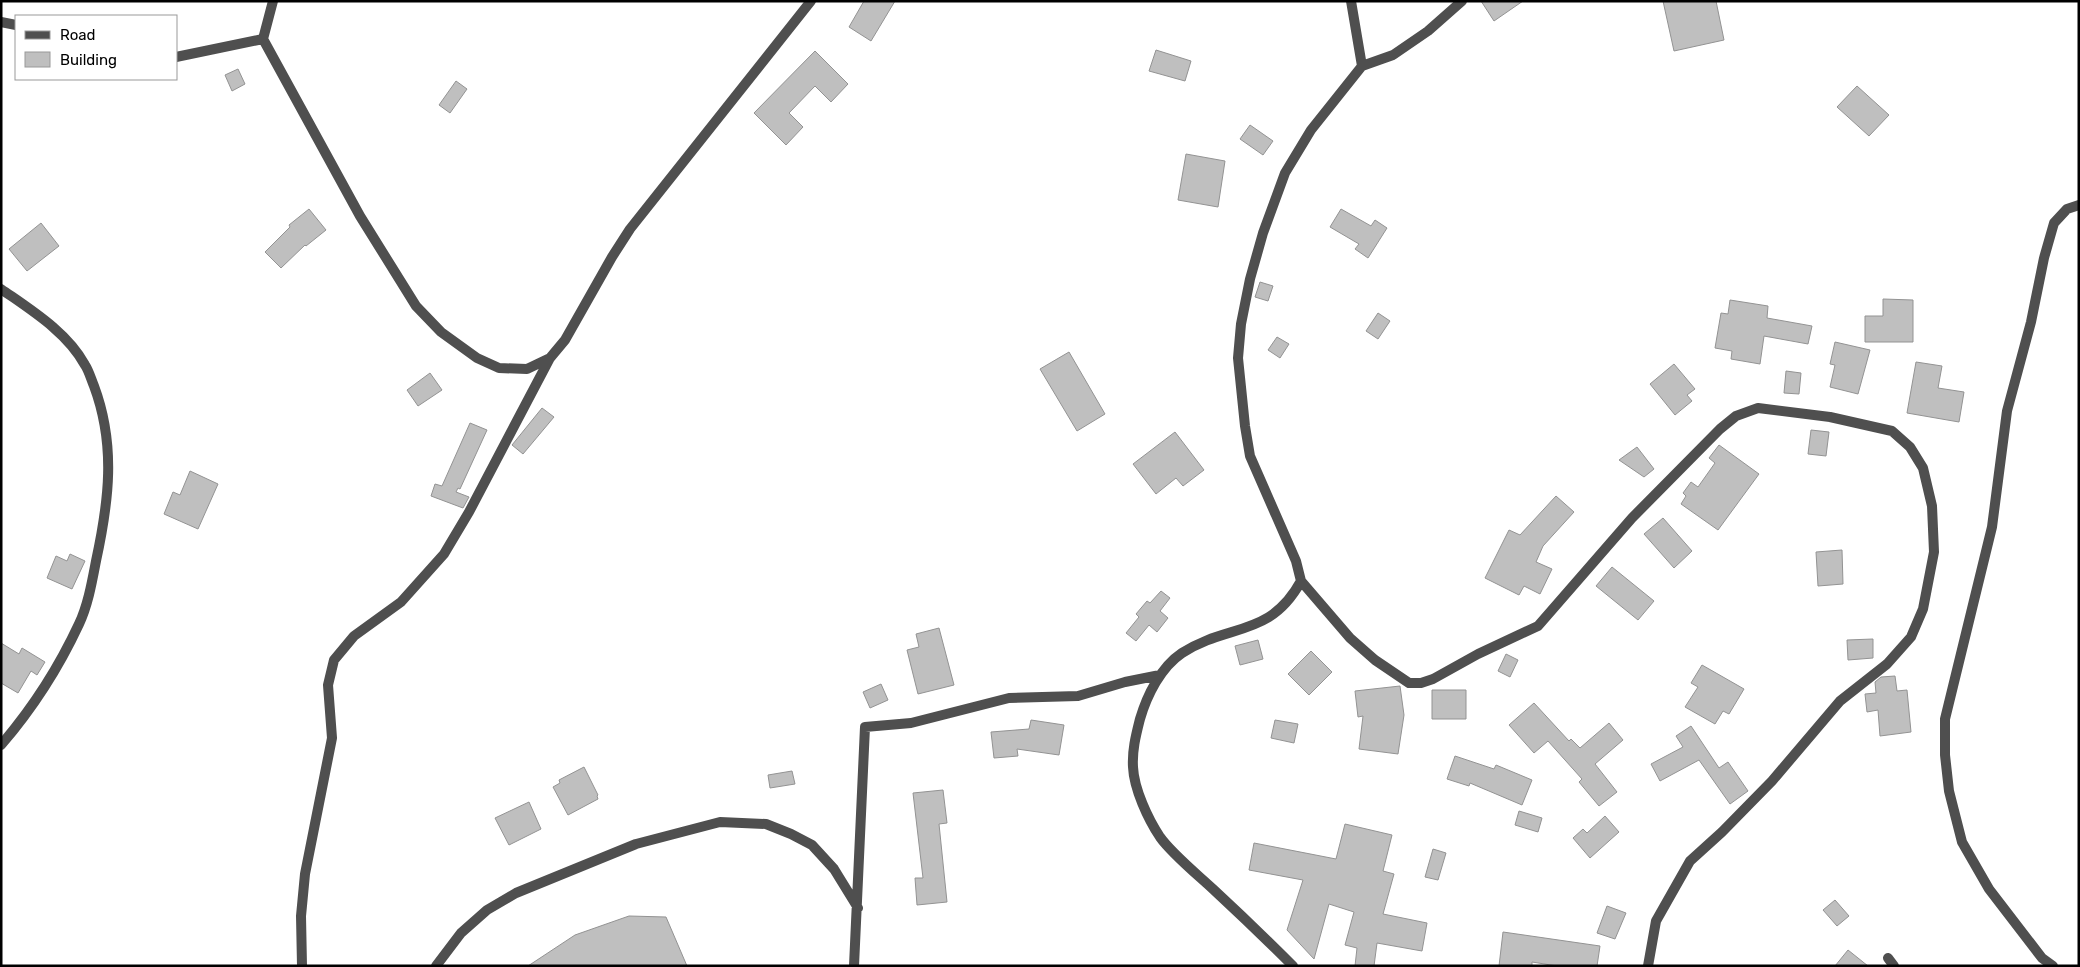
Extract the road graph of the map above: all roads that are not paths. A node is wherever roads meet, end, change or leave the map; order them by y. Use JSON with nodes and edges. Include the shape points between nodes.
{"nodes":[{"id":1,"x":273,"y":1,"type":"edge"},
{"id":2,"x":811,"y":1,"type":"edge"},
{"id":3,"x":1351,"y":1,"type":"edge"},
{"id":4,"x":1462,"y":1,"type":"edge"},
{"id":5,"x":1,"y":22,"type":"edge"},
{"id":6,"x":15,"y":25,"type":"edge"},
{"id":7,"x":263,"y":39,"type":"junction"},
{"id":8,"x":178,"y":57,"type":"edge"},
{"id":9,"x":1362,"y":66,"type":"junction"},
{"id":10,"x":2079,"y":205,"type":"edge"},
{"id":11,"x":1,"y":289,"type":"edge"},
{"id":12,"x":550,"y":358,"type":"junction"},
{"id":13,"x":1301,"y":581,"type":"junction"},
{"id":14,"x":1160,"y":675,"type":"junction"},
{"id":15,"x":1,"y":745,"type":"edge"},
{"id":16,"x":858,"y":909,"type":"junction"},
{"id":17,"x":302,"y":966,"type":"edge"},
{"id":18,"x":436,"y":966,"type":"edge"},
{"id":19,"x":854,"y":966,"type":"edge"},
{"id":20,"x":1293,"y":966,"type":"edge"},
{"id":21,"x":1648,"y":966,"type":"edge"},
{"id":22,"x":2053,"y":966,"type":"edge"}],
"edges":[{"from":1,"to":7,"type":"street"},
{"from":2,"to":12,"type":"street","via":[[630,228],[565,340]]},
{"from":3,"to":9,"type":"street"},
{"from":4,"to":9,"type":"street","via":[[1428,31],[1393,55]]},
{"from":5,"to":6,"type":"street"},
{"from":7,"to":8,"type":"street"},
{"from":7,"to":12,"type":"street","via":[[360,216],[416,306],[441,332],[477,358],[499,368],[527,369]]},
{"from":9,"to":13,"type":"street","via":[[1311,130],[1285,173],[1263,233],[1241,324],[1238,358],[1250,456],[1296,561]]},
{"from":10,"to":22,"type":"street","via":[[2067,209],[2054,222],[2044,258],[2007,412],[1992,527],[1945,719],[1949,791],[1962,842],[1989,889],[2042,958]]},
{"from":11,"to":15,"type":"street","via":[[34,312],[71,345],[86,365],[108,435],[110,484],[97,557],[80,622],[49,680]]},
{"from":12,"to":17,"type":"street","via":[[444,554],[401,602],[354,636],[334,660],[328,685],[332,738],[305,874],[301,916]]},
{"from":13,"to":14,"type":"street","via":[[1285,605],[1268,618],[1203,642],[1181,654]]},
{"from":13,"to":21,"type":"street","via":[[1350,638],[1375,660],[1409,683],[1421,683],[1538,626],[1632,518],[1736,416],[1758,408],[1830,417],[1892,430],[1910,447],[1923,468],[1932,506],[1934,552],[1923,609],[1911,637],[1887,664],[1840,701],[1772,781],[1690,860],[1656,921]]},
{"from":14,"to":16,"type":"street","via":[[1078,696],[1009,698],[911,723],[865,727]]},
{"from":14,"to":20,"type":"street","via":[[1144,708],[1133,745],[1132,769],[1143,805],[1161,838]]},
{"from":16,"to":18,"type":"street","via":[[834,869],[812,845],[766,824],[720,822],[636,844],[516,893],[487,910],[461,933]]},
{"from":16,"to":19,"type":"street"}]}
